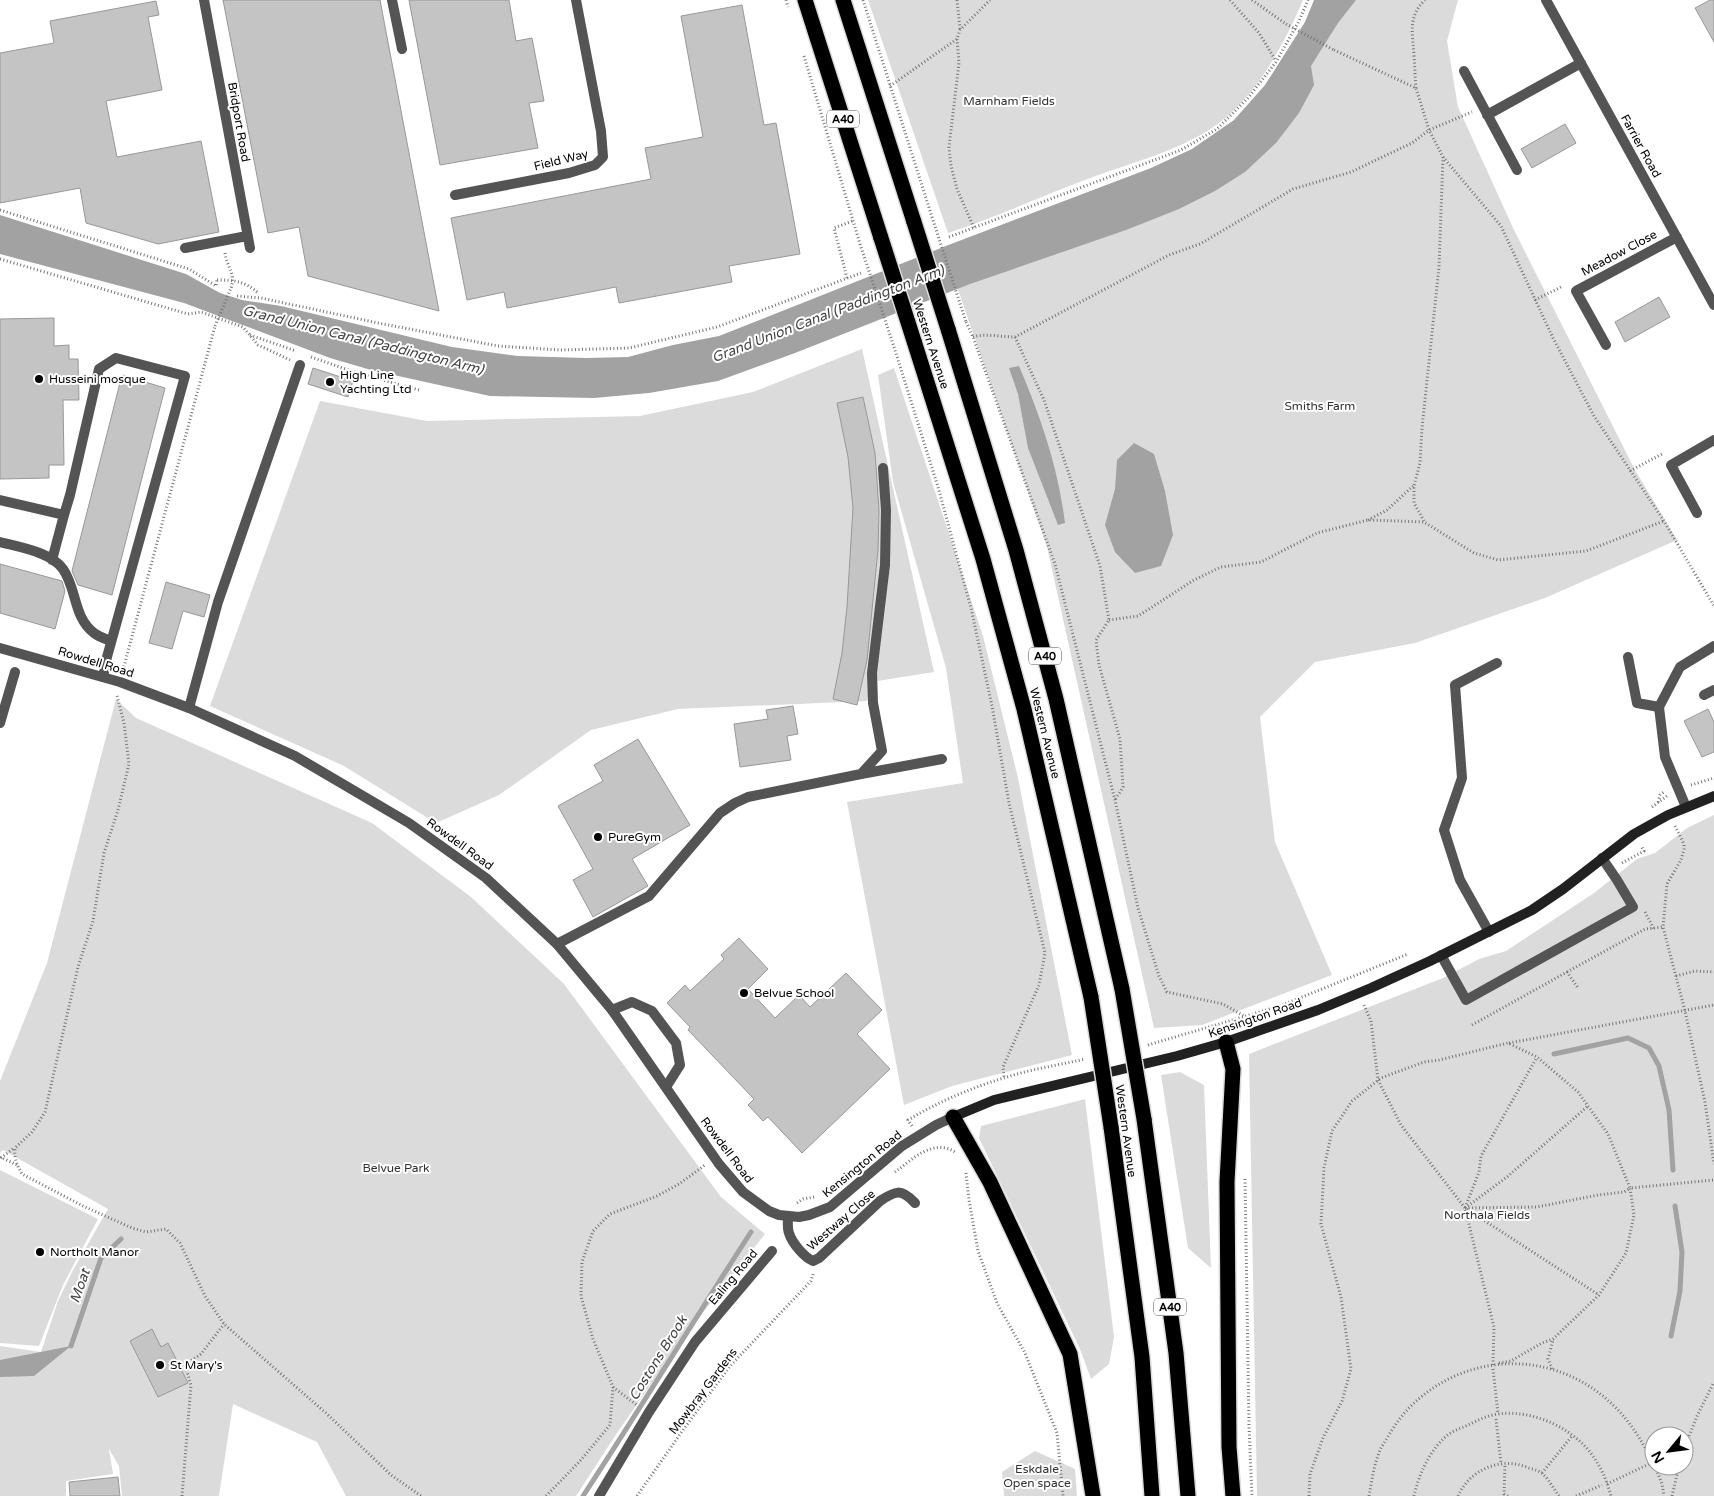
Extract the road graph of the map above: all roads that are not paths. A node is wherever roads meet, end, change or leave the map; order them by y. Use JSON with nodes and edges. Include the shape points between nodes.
{"nodes":[{"id":1,"x":204,"y":0,"type":"edge"},
{"id":2,"x":392,"y":0,"type":"edge"},
{"id":3,"x":576,"y":0,"type":"edge"},
{"id":4,"x":805,"y":0,"type":"edge"},
{"id":5,"x":843,"y":0,"type":"edge"},
{"id":6,"x":1546,"y":0,"type":"edge"},
{"id":7,"x":402,"y":49,"type":"dead end"},
{"id":8,"x":1581,"y":63,"type":"junction"},
{"id":9,"x":1464,"y":71,"type":"dead end"},
{"id":10,"x":1487,"y":114,"type":"junction"},
{"id":11,"x":1517,"y":170,"type":"dead end"},
{"id":12,"x":455,"y":195,"type":"dead end"},
{"id":13,"x":247,"y":236,"type":"junction"},
{"id":14,"x":1677,"y":237,"type":"junction"},
{"id":15,"x":184,"y":248,"type":"dead end"},
{"id":16,"x":250,"y":248,"type":"dead end"},
{"id":17,"x":1714,"y":305,"type":"edge"},
{"id":18,"x":1606,"y":345,"type":"dead end"},
{"id":19,"x":300,"y":365,"type":"road end"},
{"id":20,"x":1714,"y":440,"type":"edge"},
{"id":21,"x":883,"y":468,"type":"dead end"},
{"id":22,"x":0,"y":500,"type":"edge"},
{"id":23,"x":1697,"y":513,"type":"dead end"},
{"id":24,"x":64,"y":515,"type":"junction"},
{"id":25,"x":0,"y":542,"type":"edge"},
{"id":26,"x":52,"y":560,"type":"junction"},
{"id":27,"x":111,"y":641,"type":"junction"},
{"id":28,"x":1714,"y":646,"type":"edge"},
{"id":29,"x":0,"y":648,"type":"edge"},
{"id":30,"x":1628,"y":658,"type":"dead end"},
{"id":31,"x":1497,"y":663,"type":"dead end"},
{"id":32,"x":15,"y":672,"type":"dead end"},
{"id":33,"x":103,"y":677,"type":"junction"},
{"id":34,"x":1714,"y":690,"type":"edge"},
{"id":35,"x":1704,"y":695,"type":"dead end"},
{"id":36,"x":1659,"y":707,"type":"junction"},
{"id":37,"x":189,"y":708,"type":"junction"},
{"id":38,"x":0,"y":723,"type":"edge"},
{"id":39,"x":942,"y":759,"type":"dead end"},
{"id":40,"x":861,"y":774,"type":"junction"},
{"id":41,"x":1714,"y":796,"type":"edge"},
{"id":42,"x":1686,"y":807,"type":"junction"},
{"id":43,"x":1602,"y":858,"type":"junction"},
{"id":44,"x":1489,"y":932,"type":"junction"},
{"id":45,"x":557,"y":944,"type":"junction"},
{"id":46,"x":1441,"y":955,"type":"junction"},
{"id":47,"x":612,"y":1010,"type":"junction"},
{"id":48,"x":1226,"y":1042,"type":"junction"},
{"id":49,"x":666,"y":1087,"type":"junction"},
{"id":50,"x":953,"y":1117,"type":"junction"},
{"id":51,"x":915,"y":1202,"type":"dead end"},
{"id":52,"x":788,"y":1216,"type":"junction"},
{"id":53,"x":772,"y":1251,"type":"dead end"},
{"id":54,"x":599,"y":1496,"type":"edge"},
{"id":55,"x":1092,"y":1496,"type":"edge"},
{"id":56,"x":1152,"y":1496,"type":"edge"},
{"id":57,"x":1188,"y":1496,"type":"edge"},
{"id":58,"x":1233,"y":1496,"type":"edge"}],
"edges":[{"from":1,"to":13,"type":"street","name":"Bridport Road"},
{"from":2,"to":7,"type":"street"},
{"from":3,"to":12,"type":"street","name":"Field Way","via":[[603,157],[596,165],[569,173]]},
{"from":4,"to":56,"type":"highway","name":"Western Avenue","number":"A40","bridge":true,"via":[[983,559],[1024,709],[1091,997],[1142,1357]]},
{"from":5,"to":57,"type":"highway","name":"Western Avenue","number":"A40","bridge":true,"via":[[1016,550],[1056,699],[1122,989],[1144,1119],[1176,1353]]},
{"from":6,"to":8,"type":"street","name":"Farrier Road"},
{"from":8,"to":10,"type":"street"},
{"from":8,"to":14,"type":"street","name":"Farrier Road"},
{"from":9,"to":10,"type":"street"},
{"from":10,"to":11,"type":"street"},
{"from":13,"to":15,"type":"street"},
{"from":13,"to":16,"type":"street","name":"Bridport Road"},
{"from":14,"to":17,"type":"street","name":"Farrier Road"},
{"from":14,"to":18,"type":"street","name":"Meadow Close","via":[[1576,291]]},
{"from":19,"to":37,"type":"street","via":[[218,602]]},
{"from":20,"to":23,"type":"street","via":[[1671,465]]},
{"from":21,"to":40,"type":"street","via":[[885,565],[872,673],[873,703],[882,751]]},
{"from":22,"to":24,"type":"street"},
{"from":24,"to":26,"type":"street"},
{"from":24,"to":27,"type":"street","via":[[99,369],[116,358],[185,376]]},
{"from":25,"to":26,"type":"street","via":[[43,554]]},
{"from":26,"to":27,"type":"street","via":[[62,568],[70,584],[82,621]]},
{"from":27,"to":33,"type":"street"},
{"from":28,"to":36,"type":"street","via":[[1680,667]]},
{"from":29,"to":33,"type":"street","name":"Rowdell Road"},
{"from":30,"to":36,"type":"street","via":[[1637,703]]},
{"from":31,"to":44,"type":"street","via":[[1455,685],[1462,778],[1444,830],[1460,880]]},
{"from":32,"to":38,"type":"street"},
{"from":33,"to":37,"type":"street","name":"Rowdell Road"},
{"from":34,"to":35,"type":"street"},
{"from":36,"to":42,"type":"street","via":[[1665,757]]},
{"from":37,"to":45,"type":"street","name":"Rowdell Road","via":[[295,756],[408,823],[486,878]]},
{"from":39,"to":40,"type":"street"},
{"from":40,"to":45,"type":"street","via":[[748,797],[735,803],[720,813],[649,896]]},
{"from":41,"to":42,"type":"street","name":"Kensington Road"},
{"from":42,"to":43,"type":"street","name":"Kensington Road","via":[[1634,834]]},
{"from":43,"to":44,"type":"street","name":"Kensington Road","via":[[1543,903]]},
{"from":43,"to":46,"type":"street","via":[[1633,907],[1466,1000]]},
{"from":44,"to":46,"type":"street","name":"Kensington Road"},
{"from":45,"to":47,"type":"street","name":"Rowdell Road"},
{"from":46,"to":48,"type":"street","name":"Kensington Road","via":[[1359,992]]},
{"from":47,"to":49,"type":"street","name":"Rowdell Road"},
{"from":47,"to":49,"type":"street","via":[[632,1002],[652,1011],[676,1044],[680,1065]]},
{"from":48,"to":50,"type":"street","name":"Kensington Road","via":[[994,1100]]},
{"from":48,"to":58,"type":"highway","via":[[1233,1069],[1227,1182],[1229,1447]]},
{"from":49,"to":52,"type":"street","name":"Rowdell Road","via":[[719,1164],[743,1192],[770,1211]]},
{"from":50,"to":52,"type":"street","name":"Kensington Road","via":[[902,1146],[830,1207],[809,1216]]},
{"from":50,"to":55,"type":"highway","via":[[990,1182],[1070,1354]]},
{"from":51,"to":52,"type":"street","name":"Westway Close","via":[[904,1193],[890,1195],[813,1261],[788,1232]]},
{"from":53,"to":54,"type":"street","name":"Ealing Road","via":[[695,1342]]}]}
